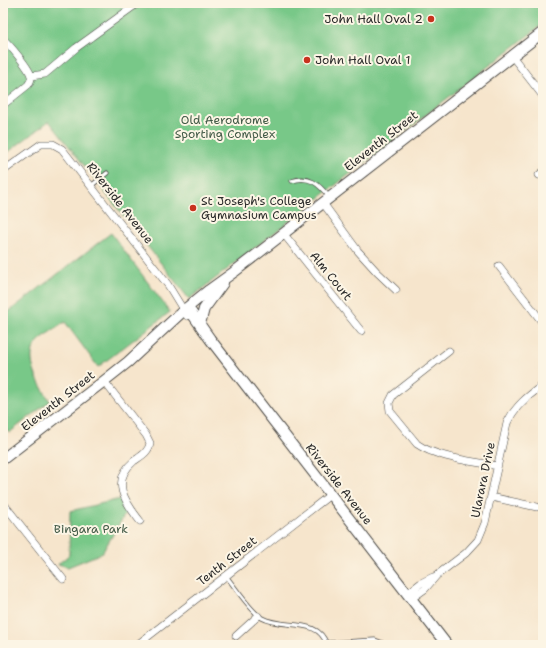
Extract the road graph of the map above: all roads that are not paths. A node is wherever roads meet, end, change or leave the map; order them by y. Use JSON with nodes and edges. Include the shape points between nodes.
{"nodes":[{"id":1,"x":138,"y":3,"type":"edge"},
{"id":2,"x":543,"y":32,"type":"edge"},
{"id":3,"x":3,"y":39,"type":"edge"},
{"id":4,"x":512,"y":56,"type":"junction"},
{"id":5,"x":31,"y":76,"type":"junction"},
{"id":6,"x":543,"y":96,"type":"edge"},
{"id":7,"x":3,"y":105,"type":"edge"},
{"id":8,"x":3,"y":171,"type":"edge"},
{"id":9,"x":107,"y":173,"type":"dead end"},
{"id":10,"x":292,"y":181,"type":"dead end"},
{"id":11,"x":92,"y":186,"type":"junction"},
{"id":12,"x":326,"y":200,"type":"junction"},
{"id":13,"x":283,"y":234,"type":"junction"},
{"id":14,"x":499,"y":266,"type":"dead end"},
{"id":15,"x":234,"y":272,"type":"junction"},
{"id":16,"x":223,"y":283,"type":"junction"},
{"id":17,"x":396,"y":290,"type":"dead end"},
{"id":18,"x":187,"y":312,"type":"junction"},
{"id":19,"x":543,"y":323,"type":"edge"},
{"id":20,"x":200,"y":324,"type":"junction"},
{"id":21,"x":361,"y":331,"type":"dead end"},
{"id":22,"x":210,"y":339,"type":"junction"},
{"id":23,"x":450,"y":350,"type":"dead end"},
{"id":24,"x":104,"y":381,"type":"junction"},
{"id":25,"x":543,"y":385,"type":"edge"},
{"id":26,"x":3,"y":459,"type":"edge"},
{"id":27,"x":497,"y":466,"type":"junction"},
{"id":28,"x":330,"y":495,"type":"junction"},
{"id":29,"x":491,"y":497,"type":"junction"},
{"id":30,"x":3,"y":503,"type":"edge"},
{"id":31,"x":537,"y":506,"type":"dead end"},
{"id":32,"x":140,"y":521,"type":"dead end"},
{"id":33,"x":226,"y":576,"type":"junction"},
{"id":34,"x":63,"y":579,"type":"dead end"},
{"id":35,"x":409,"y":596,"type":"junction"},
{"id":36,"x":258,"y":616,"type":"junction"},
{"id":37,"x":236,"y":636,"type":"dead end"},
{"id":38,"x":327,"y":644,"type":"edge"},
{"id":39,"x":137,"y":645,"type":"edge"},
{"id":40,"x":384,"y":645,"type":"edge"},
{"id":41,"x":447,"y":645,"type":"edge"}],
"edges":[{"from":1,"to":5,"type":"street","via":[[45,74]]},
{"from":2,"to":4,"type":"main road","name":"Eleventh Street"},
{"from":3,"to":5,"type":"street"},
{"from":4,"to":6,"type":"street"},
{"from":4,"to":12,"type":"main road","name":"Eleventh Street"},
{"from":5,"to":7,"type":"street","via":[[28,85]]},
{"from":8,"to":11,"type":"street","name":"Riverside Avenue","via":[[38,145],[48,143],[62,149]]},
{"from":9,"to":11,"type":"lane"},
{"from":10,"to":12,"type":"lane","via":[[304,179],[316,182]]},
{"from":11,"to":18,"type":"street","name":"Riverside Avenue"},
{"from":12,"to":13,"type":"main road","name":"Eleventh Street"},
{"from":12,"to":17,"type":"street","via":[[358,251]]},
{"from":13,"to":15,"type":"main road","name":"Eleventh Street"},
{"from":13,"to":21,"type":"street","name":"Alm Court"},
{"from":14,"to":19,"type":"street"},
{"from":15,"to":16,"type":"main road","name":"Eleventh Street"},
{"from":15,"to":18,"type":"main road","name":"Eleventh Street","via":[[209,290]]},
{"from":16,"to":18,"type":"main road","name":"Eleventh Street"},
{"from":16,"to":20,"type":"main road","via":[[204,309]]},
{"from":18,"to":20,"type":"main road","name":"Riverside Avenue"},
{"from":18,"to":22,"type":"main road","name":"Riverside Avenue"},
{"from":18,"to":24,"type":"main road","name":"Eleventh Street"},
{"from":20,"to":22,"type":"main road","name":"Riverside Avenue"},
{"from":22,"to":28,"type":"main road","name":"Riverside Avenue"},
{"from":23,"to":27,"type":"street","via":[[393,395],[389,403],[390,411],[422,448]]},
{"from":24,"to":26,"type":"main road","name":"Eleventh Street"},
{"from":24,"to":32,"type":"street","via":[[150,443],[148,450],[125,472],[122,484],[125,502]]},
{"from":25,"to":27,"type":"street","name":"Ularara Drive","via":[[521,402],[511,415]]},
{"from":27,"to":29,"type":"street","name":"Ularara Drive"},
{"from":28,"to":33,"type":"street","name":"Tenth Street"},
{"from":28,"to":35,"type":"main road","name":"Riverside Avenue"},
{"from":29,"to":31,"type":"street"},
{"from":29,"to":35,"type":"street","name":"Ularara Drive","via":[[478,540],[466,553],[437,575],[421,583]]},
{"from":30,"to":34,"type":"street"},
{"from":33,"to":36,"type":"lane"},
{"from":33,"to":39,"type":"street","name":"Tenth Street"},
{"from":35,"to":41,"type":"main road","name":"Riverside Avenue"},
{"from":36,"to":37,"type":"street"},
{"from":36,"to":38,"type":"lane","via":[[272,622],[312,628],[320,633]]},
{"from":38,"to":40,"type":"lane","via":[[375,640]]}]}
